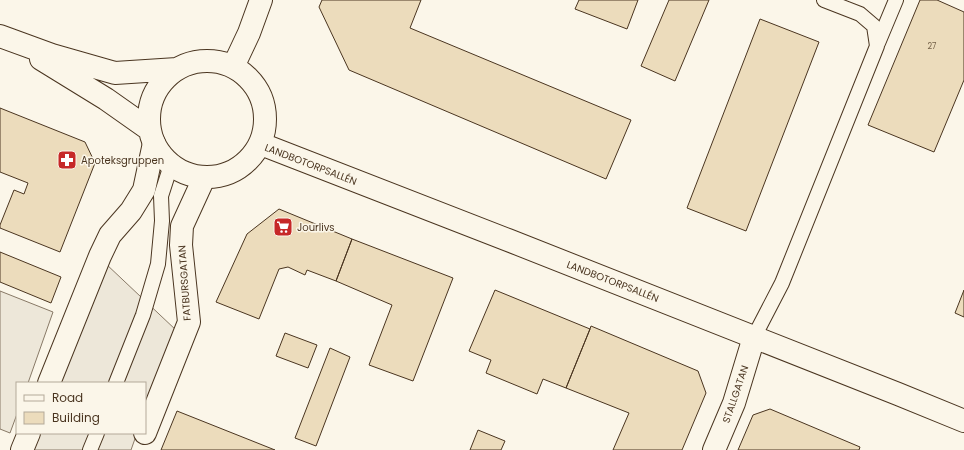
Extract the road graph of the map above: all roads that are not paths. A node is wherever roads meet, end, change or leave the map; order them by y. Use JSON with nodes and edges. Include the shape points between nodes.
{"nodes":[{"id":1,"x":261,"y":0,"type":"edge"},
{"id":2,"x":824,"y":0,"type":"edge"},
{"id":3,"x":896,"y":0,"type":"edge"},
{"id":4,"x":7,"y":38,"type":"edge"},
{"id":5,"x":877,"y":46,"type":"junction"},
{"id":6,"x":233,"y":66,"type":"junction"},
{"id":7,"x":177,"y":69,"type":"junction"},
{"id":8,"x":152,"y":136,"type":"junction"},
{"id":9,"x":261,"y":144,"type":"junction"},
{"id":10,"x":172,"y":166,"type":"junction"},
{"id":11,"x":204,"y":178,"type":"junction"},
{"id":12,"x":182,"y":235,"type":"junction"},
{"id":13,"x":159,"y":249,"type":"junction"},
{"id":14,"x":754,"y":337,"type":"junction"},
{"id":15,"x":49,"y":382,"type":"edge"},
{"id":16,"x":116,"y":382,"type":"edge"},
{"id":17,"x":964,"y":422,"type":"edge"},
{"id":18,"x":146,"y":430,"type":"edge"},
{"id":19,"x":29,"y":434,"type":"edge"},
{"id":20,"x":97,"y":434,"type":"edge"},
{"id":21,"x":145,"y":434,"type":"edge"},
{"id":22,"x":22,"y":450,"type":"edge"},
{"id":23,"x":90,"y":450,"type":"edge"},
{"id":24,"x":138,"y":450,"type":"edge"},
{"id":25,"x":714,"y":450,"type":"edge"}],
"edges":[{"from":1,"to":6,"type":"street"},
{"from":2,"to":5,"type":"lane","via":[[860,14],[874,26]]},
{"from":3,"to":5,"type":"lane"},
{"from":4,"to":7,"type":"street","via":[[52,55],[116,73]]},
{"from":4,"to":8,"type":"street","via":[[106,100]]},
{"from":5,"to":14,"type":"lane","via":[[782,283]]},
{"from":6,"to":7,"type":"street","via":[[214,61],[195,62]]},
{"from":6,"to":9,"type":"street","via":[[251,80],[263,100],[266,122]]},
{"from":7,"to":8,"type":"street","via":[[164,80],[154,95],[149,112]]},
{"from":8,"to":10,"type":"street"},
{"from":8,"to":15,"type":"street","via":[[144,190],[131,211],[110,235]]},
{"from":9,"to":11,"type":"street","via":[[247,163],[227,175]]},
{"from":9,"to":14,"type":"street","name":"LANDBOTORPSALLÉN"},
{"from":10,"to":11,"type":"street"},
{"from":10,"to":13,"type":"lane","via":[[161,196]]},
{"from":11,"to":12,"type":"street","name":"FATBURSGATAN","via":[[182,226]]},
{"from":12,"to":13,"type":"lane"},
{"from":12,"to":18,"type":"street","name":"FATBURSGATAN","via":[[189,322]]},
{"from":13,"to":16,"type":"lane","via":[[158,264],[143,315]]},
{"from":14,"to":17,"type":"street","name":"LANDBOTORPSALLÉN"},
{"from":14,"to":25,"type":"street","name":"STALLGATAN","via":[[734,403]]},
{"from":19,"to":22,"type":"street"},
{"from":20,"to":23,"type":"lane"},
{"from":21,"to":24,"type":"street","name":"FATBURSGATAN"}]}
